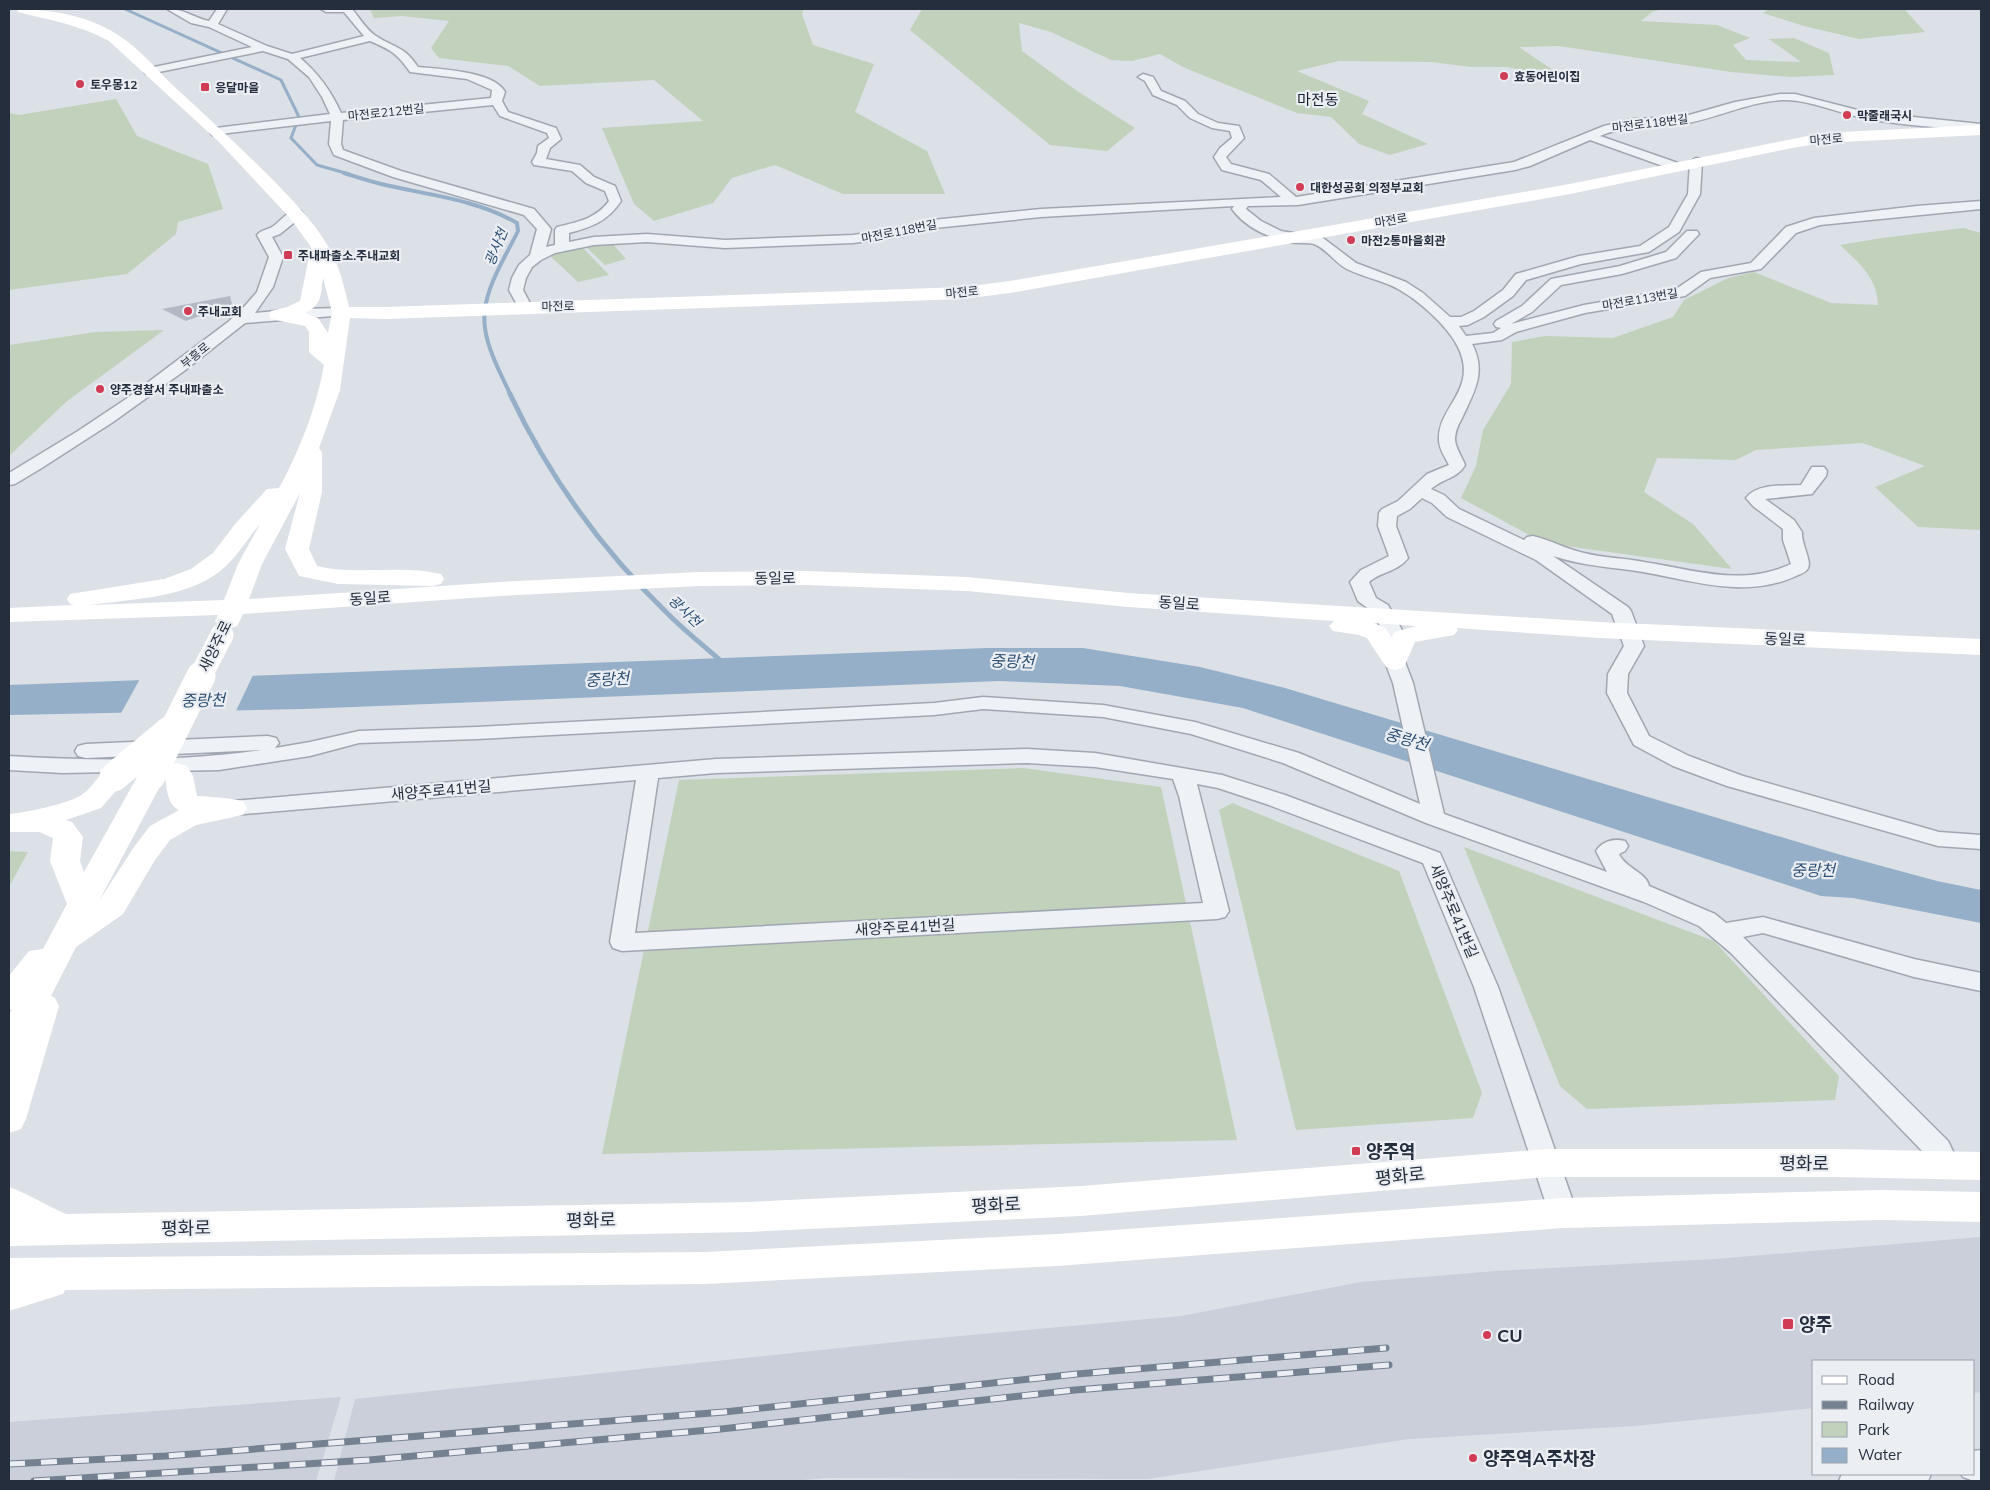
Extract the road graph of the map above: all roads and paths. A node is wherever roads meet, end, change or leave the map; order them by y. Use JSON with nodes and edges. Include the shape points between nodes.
{"nodes":[{"id":1,"x":23,"y":9,"type":"edge"},
{"id":2,"x":172,"y":9,"type":"edge"},
{"id":3,"x":222,"y":9,"type":"edge"},
{"id":4,"x":326,"y":9,"type":"edge"},
{"id":5,"x":212,"y":25,"type":"junction"},
{"id":6,"x":371,"y":38,"type":"junction"},
{"id":7,"x":263,"y":48,"type":"junction"},
{"id":8,"x":292,"y":56,"type":"junction"},
{"id":9,"x":149,"y":71,"type":"junction"},
{"id":10,"x":1142,"y":77,"type":"dead end"},
{"id":11,"x":496,"y":101,"type":"junction"},
{"id":12,"x":333,"y":118,"type":"junction"},
{"id":13,"x":1981,"y":128,"type":"edge"},
{"id":14,"x":216,"y":132,"type":"junction"},
{"id":15,"x":1589,"y":136,"type":"junction"},
{"id":16,"x":1696,"y":162,"type":"junction"},
{"id":17,"x":1674,"y":166,"type":"junction"},
{"id":18,"x":1293,"y":201,"type":"junction"},
{"id":19,"x":1244,"y":202,"type":"junction"},
{"id":20,"x":1981,"y":205,"type":"edge"},
{"id":21,"x":296,"y":214,"type":"junction"},
{"id":22,"x":1692,"y":234,"type":"dead end"},
{"id":23,"x":1291,"y":238,"type":"junction"},
{"id":24,"x":320,"y":247,"type":"junction"},
{"id":25,"x":562,"y":247,"type":"junction"},
{"id":26,"x":536,"y":257,"type":"junction"},
{"id":27,"x":519,"y":307,"type":"junction"},
{"id":28,"x":342,"y":312,"type":"junction"},
{"id":29,"x":278,"y":315,"type":"junction"},
{"id":30,"x":240,"y":319,"type":"junction"},
{"id":31,"x":1444,"y":321,"type":"junction"},
{"id":32,"x":1481,"y":339,"type":"junction"},
{"id":33,"x":1462,"y":341,"type":"junction"},
{"id":34,"x":333,"y":363,"type":"junction"},
{"id":35,"x":311,"y":442,"type":"junction"},
{"id":36,"x":1818,"y":471,"type":"dead end"},
{"id":37,"x":9,"y":480,"type":"edge"},
{"id":38,"x":290,"y":486,"type":"junction"},
{"id":39,"x":1420,"y":490,"type":"junction"},
{"id":40,"x":1453,"y":513,"type":"junction"},
{"id":41,"x":500,"y":588,"type":"junction"},
{"id":42,"x":1225,"y":606,"type":"junction"},
{"id":43,"x":9,"y":614,"type":"edge"},
{"id":44,"x":1385,"y":616,"type":"junction"},
{"id":45,"x":226,"y":623,"type":"junction"},
{"id":46,"x":1535,"y":625,"type":"junction"},
{"id":47,"x":1630,"y":631,"type":"junction"},
{"id":48,"x":1981,"y":647,"type":"edge"},
{"id":49,"x":1399,"y":673,"type":"junction"},
{"id":50,"x":171,"y":732,"type":"junction"},
{"id":51,"x":348,"y":740,"type":"junction"},
{"id":52,"x":9,"y":755,"type":"edge"},
{"id":53,"x":9,"y":763,"type":"edge"},
{"id":54,"x":648,"y":773,"type":"junction"},
{"id":55,"x":164,"y":774,"type":"junction"},
{"id":56,"x":1182,"y":774,"type":"junction"},
{"id":57,"x":233,"y":808,"type":"junction"},
{"id":58,"x":1433,"y":810,"type":"junction"},
{"id":59,"x":9,"y":822,"type":"edge"},
{"id":60,"x":1981,"y":842,"type":"edge"},
{"id":61,"x":1617,"y":846,"type":"dead end"},
{"id":62,"x":1652,"y":896,"type":"junction"},
{"id":63,"x":70,"y":927,"type":"junction"},
{"id":64,"x":1722,"y":932,"type":"junction"},
{"id":65,"x":1981,"y":982,"type":"edge"},
{"id":66,"x":9,"y":998,"type":"edge"},
{"id":67,"x":9,"y":1046,"type":"edge"},
{"id":68,"x":9,"y":1119,"type":"edge"},
{"id":69,"x":1547,"y":1163,"type":"junction"},
{"id":70,"x":1946,"y":1166,"type":"junction"},
{"id":71,"x":1981,"y":1166,"type":"edge"},
{"id":72,"x":9,"y":1202,"type":"edge"},
{"id":73,"x":1981,"y":1207,"type":"edge"},
{"id":74,"x":1563,"y":1213,"type":"junction"},
{"id":75,"x":61,"y":1230,"type":"junction"},
{"id":76,"x":9,"y":1231,"type":"edge"},
{"id":77,"x":9,"y":1274,"type":"edge"},
{"id":78,"x":76,"y":1274,"type":"junction"},
{"id":79,"x":9,"y":1295,"type":"edge"},
{"id":80,"x":1906,"y":1475,"type":"edge"},
{"id":81,"x":1855,"y":1481,"type":"edge"}],
"edges":[{"from":1,"to":9,"type":"main road","via":[[74,21],[105,33]]},
{"from":2,"to":5,"type":"street","name":"마전로212번길"},
{"from":3,"to":5,"type":"street"},
{"from":4,"to":6,"type":"street","via":[[347,9]]},
{"from":5,"to":7,"type":"street","name":"마전로212번길"},
{"from":6,"to":8,"type":"street"},
{"from":6,"to":11,"type":"street","via":[[405,56],[414,70],[469,76],[488,83],[499,92]]},
{"from":7,"to":8,"type":"street","name":"마전로212번길"},
{"from":7,"to":9,"type":"street"},
{"from":8,"to":12,"type":"street","name":"마전로212번길","via":[[313,75],[328,96]]},
{"from":9,"to":14,"type":"main road"},
{"from":10,"to":18,"type":"street","via":[[1149,79],[1157,93],[1181,102],[1190,114],[1216,126],[1235,128],[1238,138],[1221,153],[1222,164],[1265,177]]},
{"from":11,"to":12,"type":"street","name":"마전로212번길"},
{"from":11,"to":25,"type":"street","via":[[504,114],[552,131],[555,139],[544,146],[538,162],[576,168],[614,195],[612,207],[596,220],[562,230]]},
{"from":12,"to":14,"type":"street"},
{"from":12,"to":26,"type":"street","via":[[338,152],[397,174],[529,212],[544,229]]},
{"from":13,"to":15,"type":"street","name":"마전로118번길","via":[[1865,115],[1795,97],[1780,97],[1735,105],[1683,120],[1608,128]]},
{"from":13,"to":16,"type":"main road","name":"마전로","via":[[1822,138]]},
{"from":14,"to":21,"type":"main road"},
{"from":15,"to":17,"type":"street","name":"마전로"},
{"from":15,"to":18,"type":"street","name":"마전로118번길","via":[[1515,166]]},
{"from":16,"to":17,"type":"main road","name":"마전로"},
{"from":16,"to":31,"type":"street","via":[[1694,194],[1674,229],[1644,249],[1579,260],[1521,277],[1508,293],[1479,314],[1463,322]]},
{"from":17,"to":23,"type":"main road","name":"마전로","via":[[1570,189]]},
{"from":18,"to":19,"type":"street","name":"마전로118번길"},
{"from":19,"to":23,"type":"street","via":[[1239,210],[1249,220]]},
{"from":19,"to":25,"type":"street","name":"마전로118번길","via":[[1041,213],[923,225],[853,240],[725,244],[618,238]]},
{"from":20,"to":32,"type":"street","name":"마전로113번길","via":[[1820,221],[1790,230],[1756,266],[1706,276],[1680,293],[1584,309],[1511,329],[1497,337]]},
{"from":21,"to":24,"type":"main road"},
{"from":21,"to":30,"type":"street","name":"부흥로","via":[[275,231],[264,235],[276,257],[262,296]]},
{"from":22,"to":32,"type":"street","via":[[1671,255],[1622,270],[1556,282],[1527,309]]},
{"from":23,"to":27,"type":"main road","name":"마전로","via":[[963,293]]},
{"from":23,"to":31,"type":"street","via":[[1315,240],[1353,267],[1400,285]]},
{"from":24,"to":28,"type":"main road"},
{"from":24,"to":29,"type":"main road","via":[[308,304]]},
{"from":25,"to":26,"type":"street","name":"마전로118번길"},
{"from":26,"to":27,"type":"street","name":"마전로118번길","via":[[526,265],[519,278],[516,290]]},
{"from":27,"to":28,"type":"main road","name":"마전로"},
{"from":28,"to":29,"type":"street","name":"마전로"},
{"from":28,"to":34,"type":"main road","name":"새양주로"},
{"from":29,"to":30,"type":"street","name":"마전로"},
{"from":29,"to":34,"type":"main road","via":[[311,321],[316,325],[321,337],[319,352]]},
{"from":30,"to":37,"type":"street","name":"부흥로","via":[[123,408],[57,453]]},
{"from":31,"to":33,"type":"street"},
{"from":32,"to":33,"type":"street","name":"마전로113번길"},
{"from":33,"to":39,"type":"street","via":[[1472,382],[1449,427],[1446,441],[1457,465],[1454,470],[1433,478]]},
{"from":34,"to":35,"type":"main road","name":"새양주로","via":[[330,390]]},
{"from":35,"to":38,"type":"main road","name":"새양주로","via":[[300,471]]},
{"from":35,"to":41,"type":"main road","via":[[311,492],[298,550],[306,571],[335,578],[412,576]]},
{"from":36,"to":40,"type":"street","via":[[1806,490],[1762,493],[1755,498],[1761,506],[1789,524],[1801,558],[1800,566],[1788,574],[1756,582],[1717,582],[1645,567],[1577,558],[1503,527]]},
{"from":38,"to":43,"type":"main road","via":[[277,493],[244,528],[226,554],[199,575],[177,583]]},
{"from":38,"to":45,"type":"main road","name":"새양주로","via":[[250,564]]},
{"from":39,"to":40,"type":"street","via":[[1438,499]]},
{"from":39,"to":44,"type":"street","via":[[1404,505],[1388,512],[1387,526],[1399,558],[1390,565],[1364,574],[1359,582],[1368,601]]},
{"from":40,"to":47,"type":"street","via":[[1542,556],[1621,611]]},
{"from":41,"to":42,"type":"main road","name":"동일로","via":[[806,578],[967,584]]},
{"from":41,"to":45,"type":"main road","name":"동일로","via":[[252,614]]},
{"from":42,"to":44,"type":"main road","name":"동일로"},
{"from":42,"to":49,"type":"main road","via":[[1364,628],[1376,633]]},
{"from":43,"to":45,"type":"main road","via":[[214,617]]},
{"from":44,"to":46,"type":"main road","name":"동일로"},
{"from":44,"to":49,"type":"street","via":[[1392,630]]},
{"from":45,"to":50,"type":"main road","name":"새양주로","bridge":true},
{"from":46,"to":47,"type":"main road","name":"동일로"},
{"from":46,"to":49,"type":"main road","via":[[1425,631],[1404,637],[1399,647]]},
{"from":47,"to":48,"type":"main road","name":"동일로"},
{"from":47,"to":60,"type":"street","via":[[1634,646],[1618,674],[1617,693],[1641,740],[1682,761],[1735,781],[1938,840]]},
{"from":49,"to":58,"type":"street"},
{"from":50,"to":55,"type":"main road"},
{"from":50,"to":59,"type":"main road","bridge":true,"via":[[114,777],[91,802],[46,817]]},
{"from":51,"to":52,"type":"street"},
{"from":51,"to":53,"type":"street","via":[[219,763],[62,766]]},
{"from":51,"to":58,"type":"street","via":[[934,709],[983,703],[1103,711],[1195,728],[1291,758]]},
{"from":54,"to":56,"type":"street","name":"새양주로41번길","via":[[716,766],[1027,756],[1095,760]]},
{"from":54,"to":56,"type":"street","name":"새양주로41번길","via":[[622,942],[1217,911]]},
{"from":54,"to":57,"type":"street","name":"새양주로41번길"},
{"from":55,"to":57,"type":"main road","via":[[182,784],[185,802]]},
{"from":55,"to":63,"type":"main road"},
{"from":56,"to":69,"type":"street","name":"새양주로41번길","via":[[1222,782],[1277,800],[1432,858],[1486,987]]},
{"from":57,"to":63,"type":"main road","via":[[188,817],[160,834],[112,907]]},
{"from":58,"to":62,"type":"street","via":[[1541,858]]},
{"from":59,"to":63,"type":"main road","via":[[39,823],[62,829],[68,837],[65,861]]},
{"from":61,"to":62,"type":"street","via":[[1608,852],[1609,859],[1622,874]]},
{"from":62,"to":64,"type":"street","via":[[1707,920]]},
{"from":63,"to":66,"type":"main road"},
{"from":63,"to":67,"type":"main road"},
{"from":63,"to":68,"type":"main road"},
{"from":64,"to":65,"type":"street","via":[[1763,925],[1914,968]]},
{"from":64,"to":70,"type":"street","via":[[1747,953],[1938,1149]]},
{"from":69,"to":70,"type":"main road","name":"평화로"},
{"from":69,"to":74,"type":"street","name":"새양주로41번길"},
{"from":69,"to":75,"type":"main road","name":"평화로","via":[[1082,1201],[749,1217]]},
{"from":70,"to":71,"type":"main road","name":"평화로"},
{"from":72,"to":75,"type":"main road"},
{"from":73,"to":74,"type":"main road","via":[[1870,1206]]},
{"from":74,"to":78,"type":"main road","via":[[1057,1250],[704,1268]]},
{"from":75,"to":76,"type":"main road","name":"평화로"},
{"from":77,"to":78,"type":"main road"},
{"from":78,"to":79,"type":"main road"},
{"from":80,"to":81,"type":"street"}]}
